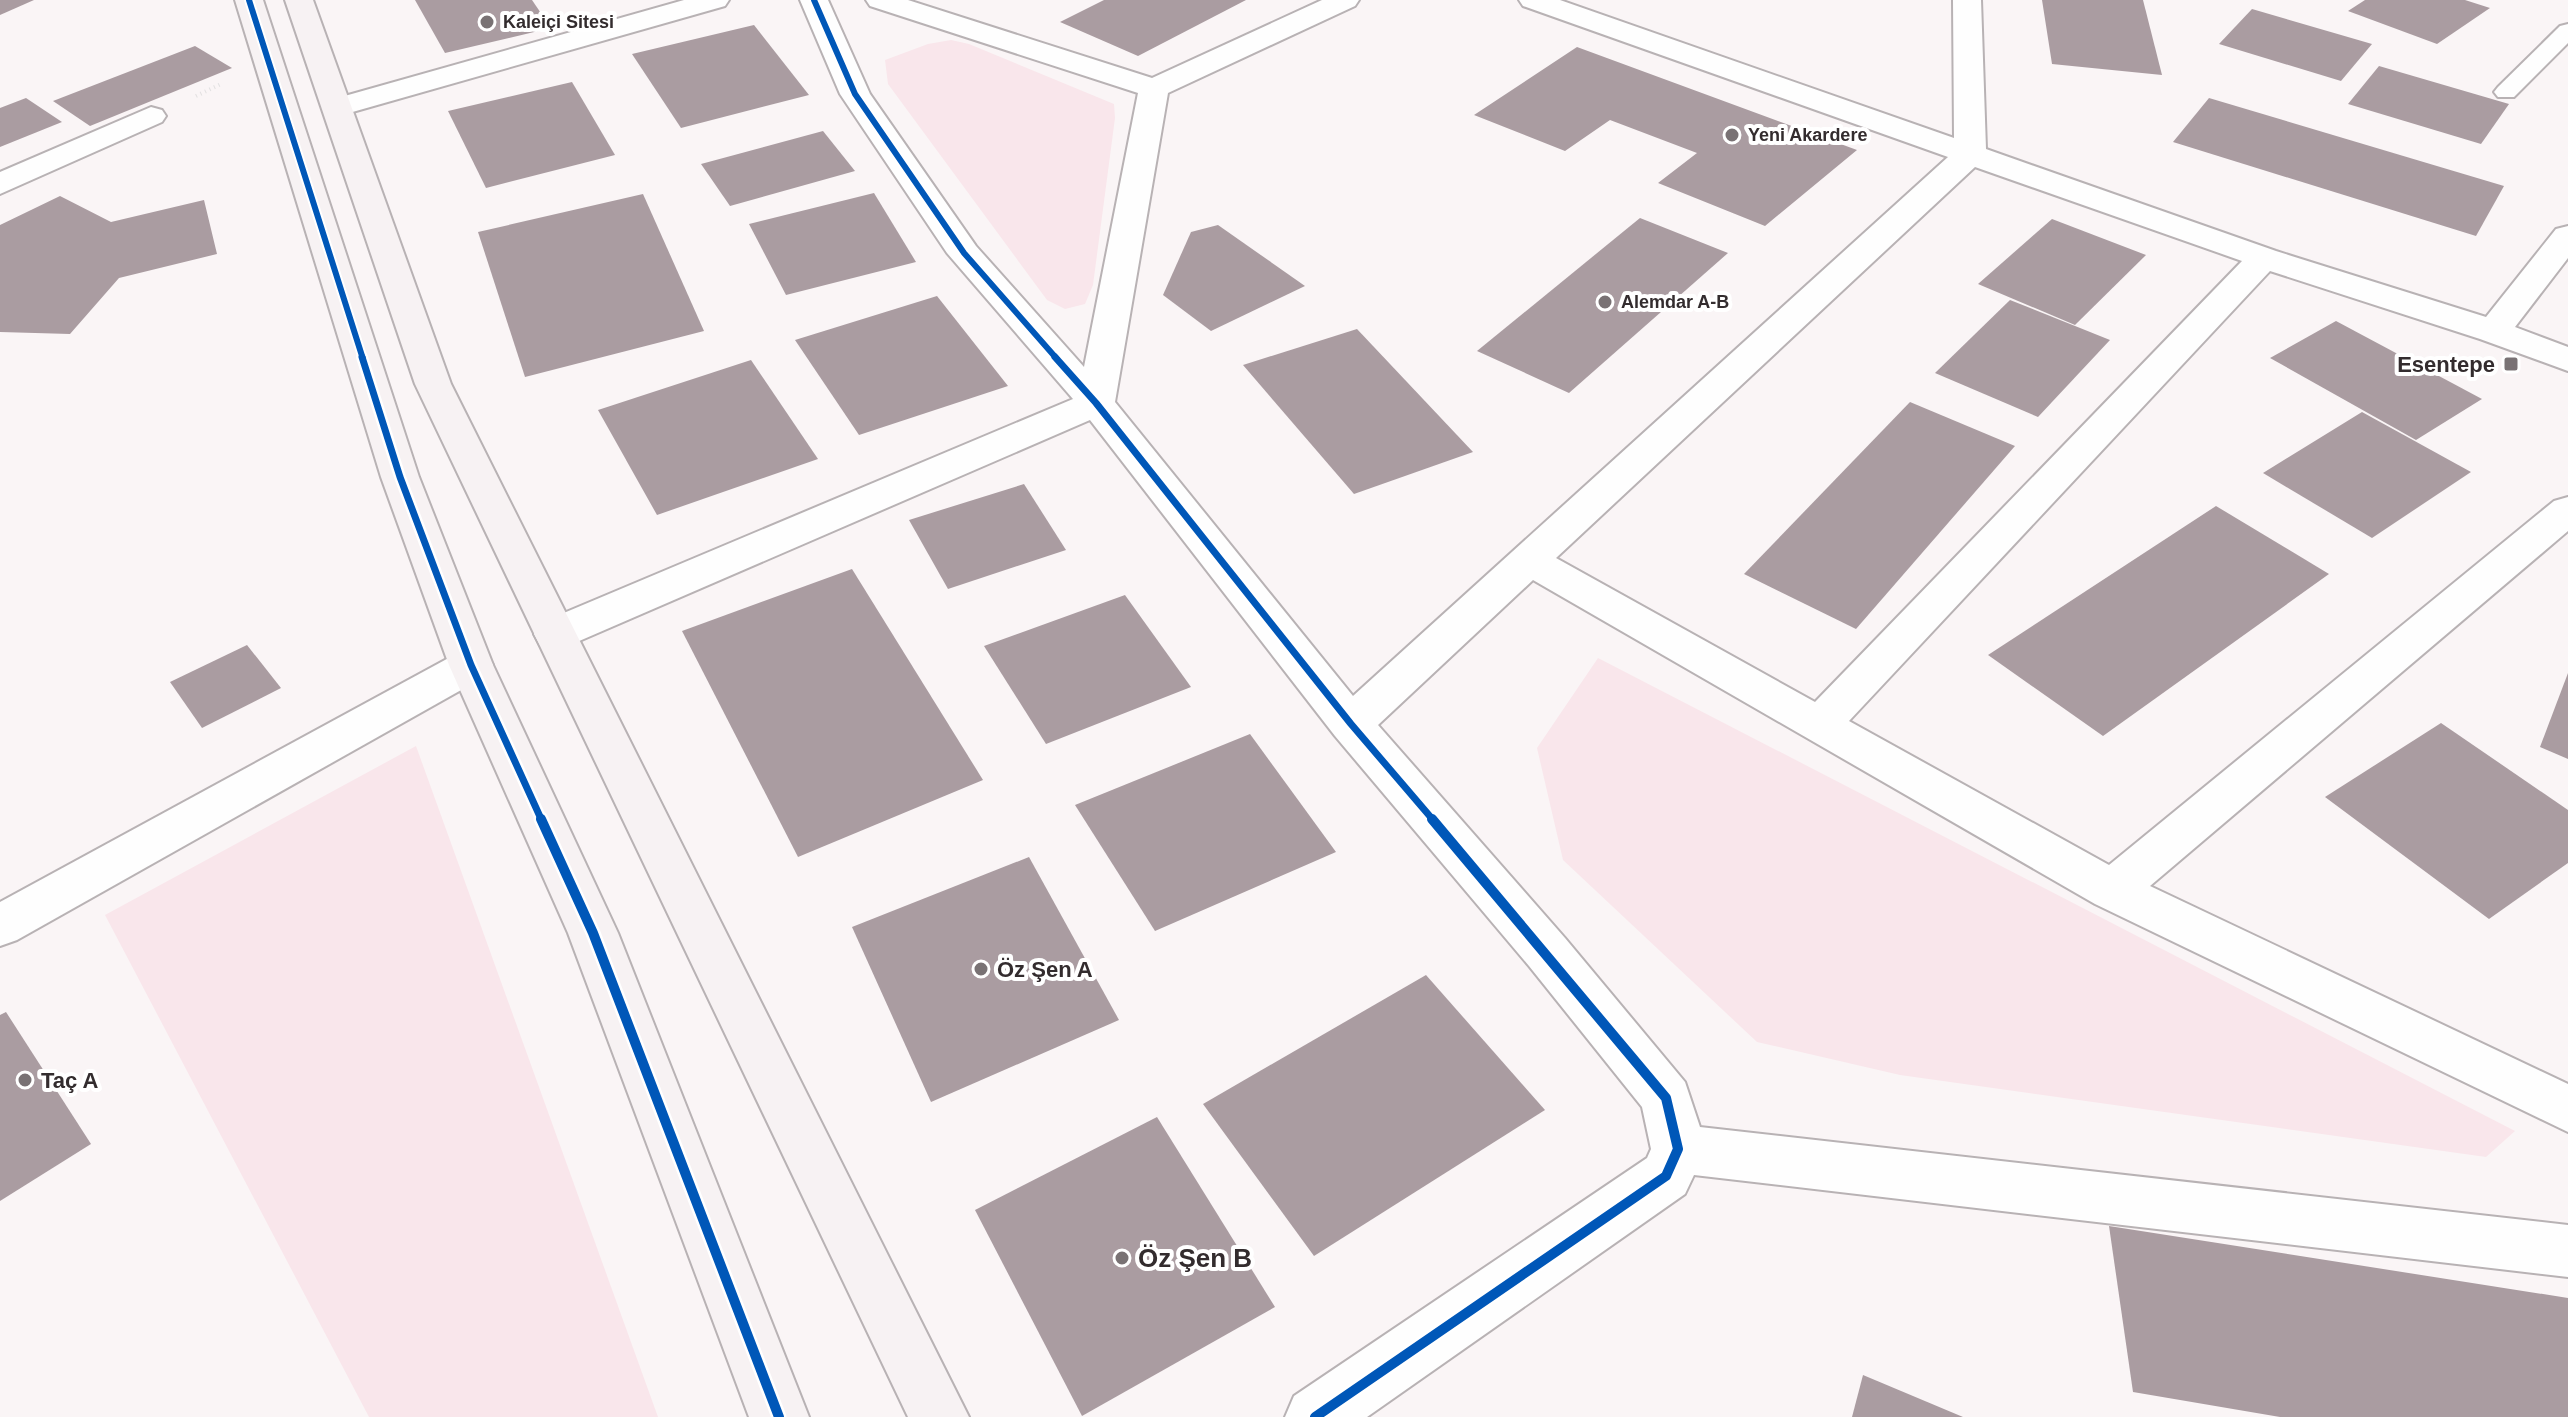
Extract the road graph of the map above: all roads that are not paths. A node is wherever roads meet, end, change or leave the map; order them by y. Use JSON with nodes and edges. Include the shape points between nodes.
{"nodes":[{"id":1,"x":249,"y":0,"type":"edge"},
{"id":2,"x":299,"y":0,"type":"edge"},
{"id":3,"x":715,"y":0,"type":"edge"},
{"id":4,"x":814,"y":0,"type":"edge"},
{"id":5,"x":880,"y":0,"type":"edge"},
{"id":6,"x":1345,"y":0,"type":"edge"},
{"id":7,"x":1533,"y":0,"type":"edge"},
{"id":8,"x":1967,"y":0,"type":"edge"},
{"id":9,"x":2568,"y":31,"type":"edge"},
{"id":10,"x":1154,"y":88,"type":"junction"},
{"id":11,"x":2506,"y":92,"type":"dead end"},
{"id":12,"x":338,"y":107,"type":"junction"},
{"id":13,"x":151,"y":116,"type":"road end"},
{"id":14,"x":1970,"y":154,"type":"junction"},
{"id":15,"x":0,"y":184,"type":"edge"},
{"id":16,"x":2568,"y":236,"type":"edge"},
{"id":17,"x":2264,"y":258,"type":"junction"},
{"id":18,"x":2493,"y":331,"type":"junction"},
{"id":19,"x":2568,"y":360,"type":"edge"},
{"id":20,"x":1096,"y":403,"type":"junction"},
{"id":21,"x":2568,"y":510,"type":"edge"},
{"id":22,"x":1530,"y":561,"type":"junction"},
{"id":23,"x":555,"y":634,"type":"junction"},
{"id":24,"x":471,"y":665,"type":"junction"},
{"id":25,"x":1351,"y":724,"type":"junction"},
{"id":26,"x":1820,"y":724,"type":"junction"},
{"id":27,"x":2112,"y":890,"type":"junction"},
{"id":28,"x":0,"y":926,"type":"edge"},
{"id":29,"x":2568,"y":1109,"type":"edge"},
{"id":30,"x":1678,"y":1149,"type":"junction"},
{"id":31,"x":2568,"y":1251,"type":"edge"},
{"id":32,"x":779,"y":1417,"type":"edge"},
{"id":33,"x":939,"y":1417,"type":"edge"},
{"id":34,"x":1315,"y":1417,"type":"edge"}],
"edges":[{"from":1,"to":24,"type":"main road","via":[[400,477]]},
{"from":2,"to":12,"type":"main road"},
{"from":3,"to":12,"type":"street"},
{"from":4,"to":20,"type":"street","via":[[855,94],[964,253]]},
{"from":5,"to":10,"type":"street"},
{"from":6,"to":10,"type":"street"},
{"from":7,"to":14,"type":"street"},
{"from":8,"to":14,"type":"street"},
{"from":9,"to":11,"type":"lane"},
{"from":10,"to":20,"type":"street"},
{"from":12,"to":23,"type":"main road","via":[[433,384]]},
{"from":13,"to":15,"type":"street"},
{"from":14,"to":17,"type":"street"},
{"from":14,"to":22,"type":"street"},
{"from":16,"to":18,"type":"street"},
{"from":17,"to":18,"type":"street"},
{"from":17,"to":26,"type":"street"},
{"from":18,"to":19,"type":"street"},
{"from":20,"to":23,"type":"street"},
{"from":20,"to":25,"type":"street"},
{"from":21,"to":27,"type":"street"},
{"from":22,"to":25,"type":"street"},
{"from":22,"to":26,"type":"street"},
{"from":23,"to":33,"type":"main road"},
{"from":24,"to":28,"type":"street"},
{"from":24,"to":32,"type":"main road","via":[[593,933]]},
{"from":25,"to":30,"type":"street","via":[[1666,1098]]},
{"from":26,"to":27,"type":"street"},
{"from":27,"to":29,"type":"street"},
{"from":30,"to":31,"type":"street"},
{"from":30,"to":34,"type":"street","via":[[1666,1176]]}]}
